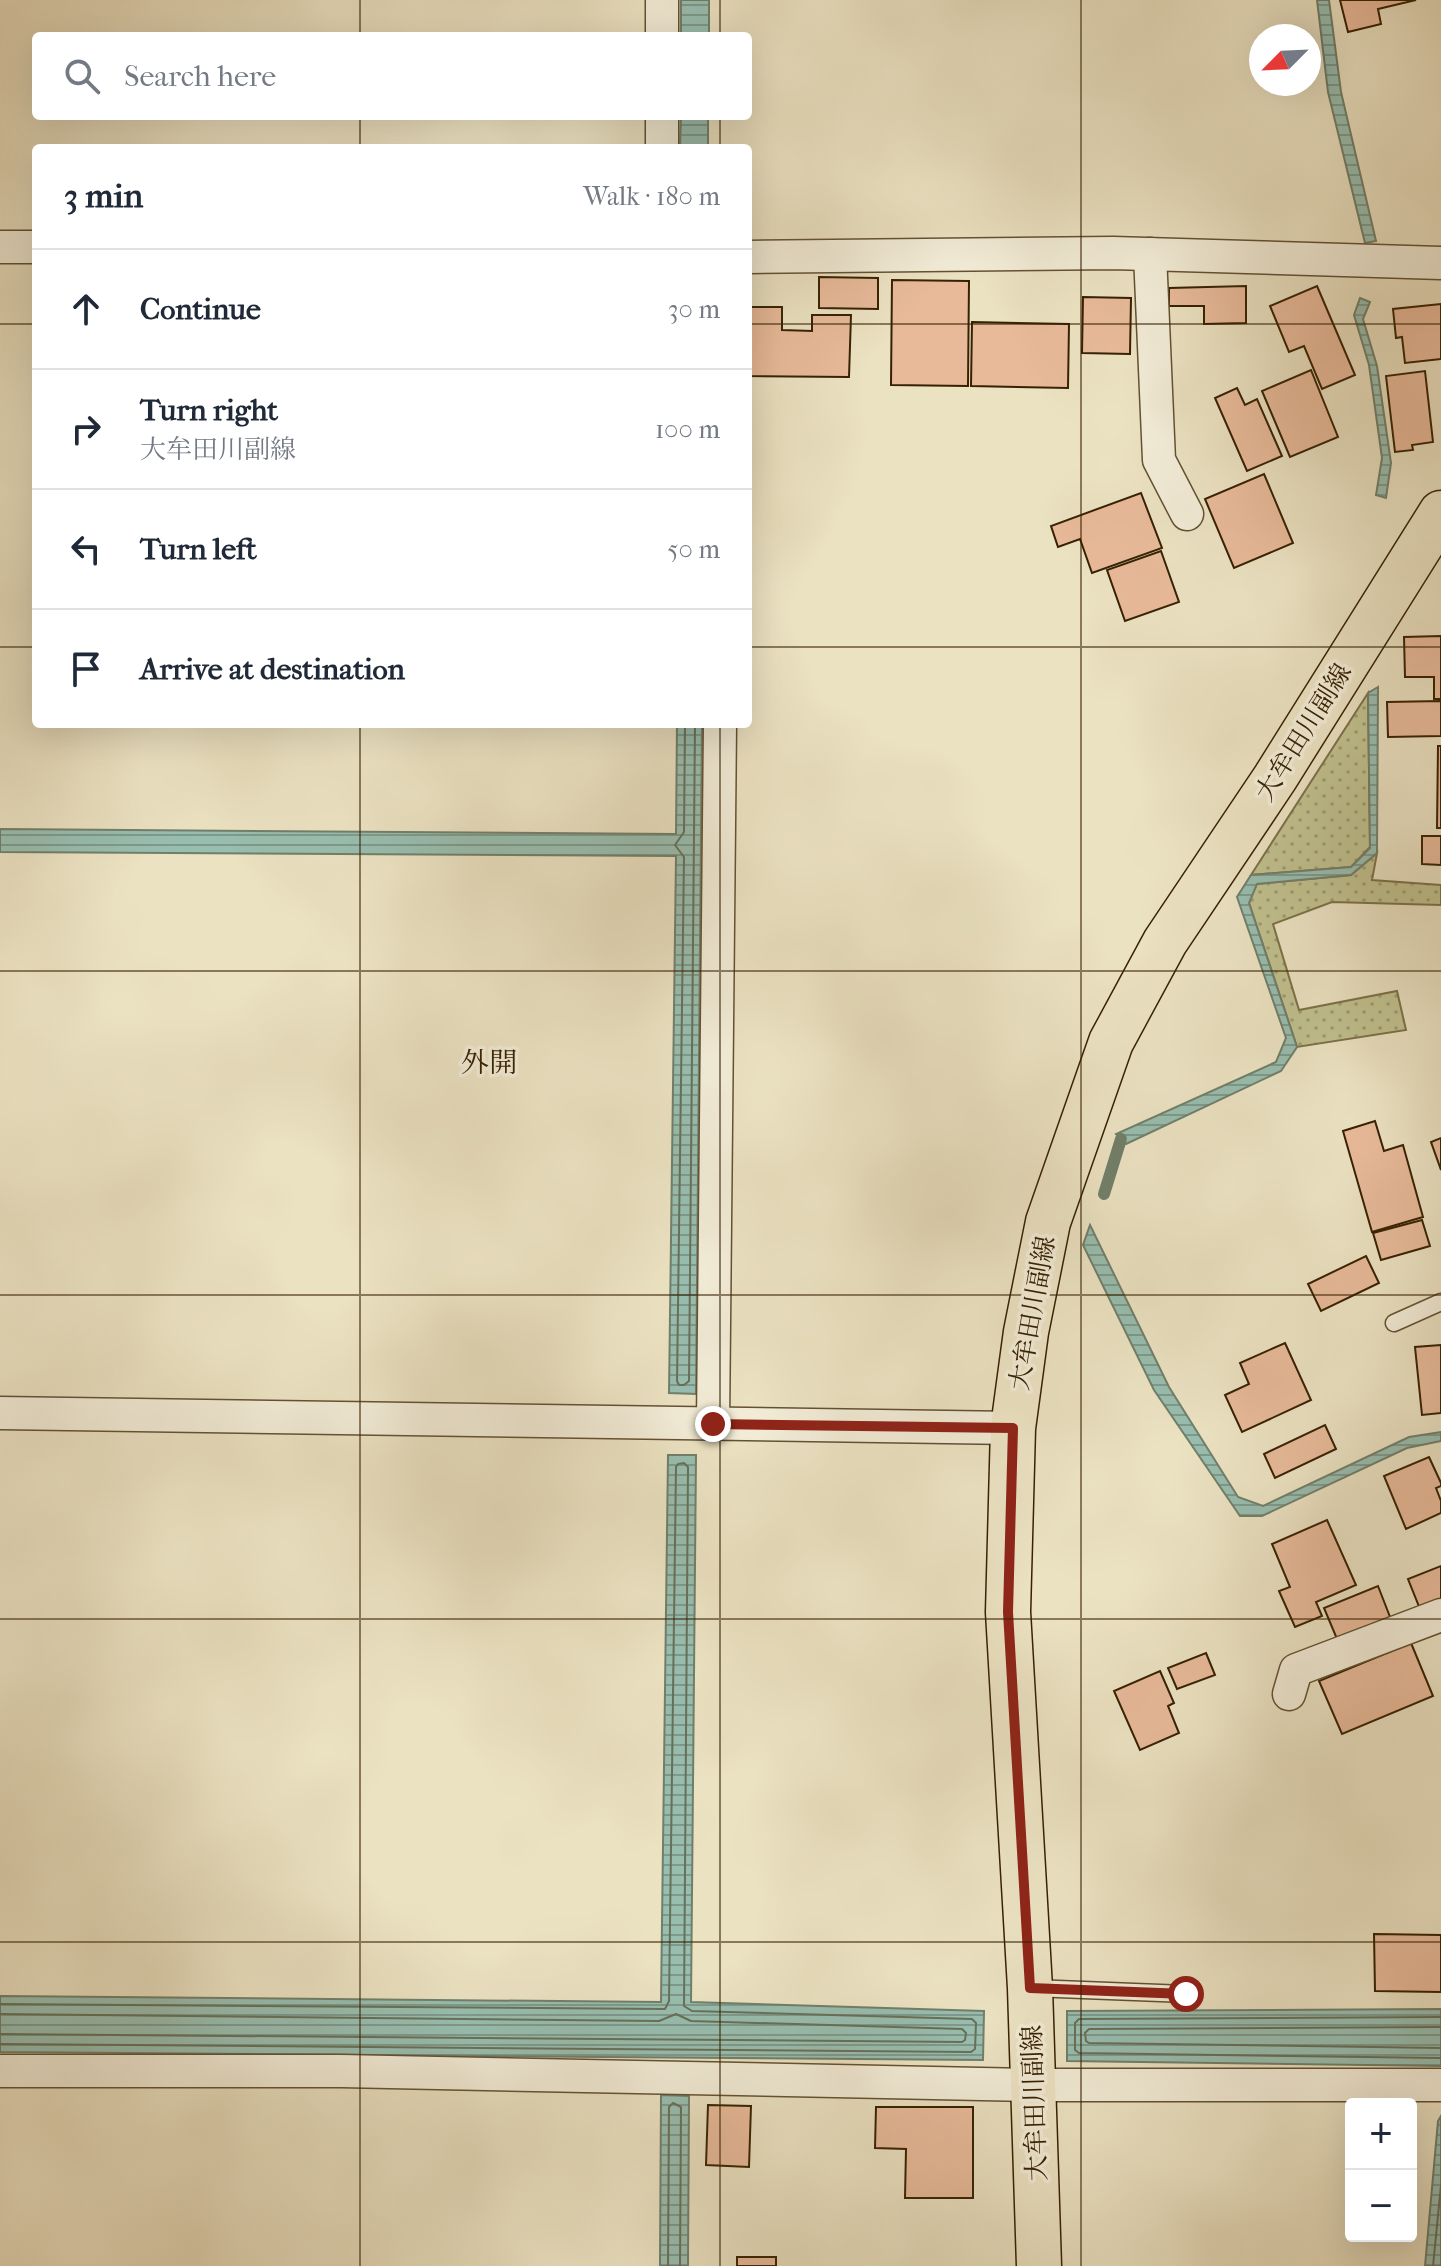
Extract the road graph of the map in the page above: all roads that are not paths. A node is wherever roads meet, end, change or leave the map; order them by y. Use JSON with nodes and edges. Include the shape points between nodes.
{"nodes":[{"id":1,"x":662,"y":0,"type":"edge"},
{"id":2,"x":662,"y":32,"type":"edge"},
{"id":3,"x":662,"y":120,"type":"edge"},
{"id":4,"x":662,"y":144,"type":"edge"},
{"id":5,"x":0,"y":247,"type":"edge"},
{"id":6,"x":32,"y":247,"type":"edge"},
{"id":7,"x":1150,"y":254,"type":"junction"},
{"id":8,"x":752,"y":257,"type":"edge"},
{"id":9,"x":1441,"y":263,"type":"edge"},
{"id":10,"x":1441,"y":513,"type":"edge"},
{"id":11,"x":1187,"y":514,"type":"dead end"},
{"id":12,"x":720,"y":728,"type":"edge"},
{"id":13,"x":1441,"y":1302,"type":"edge"},
{"id":14,"x":1394,"y":1323,"type":"dead end"},
{"id":15,"x":0,"y":1413,"type":"edge"},
{"id":16,"x":713,"y":1424,"type":"junction"},
{"id":17,"x":1013,"y":1428,"type":"junction"},
{"id":18,"x":1441,"y":1615,"type":"edge"},
{"id":19,"x":1289,"y":1694,"type":"dead end"},
{"id":20,"x":1030,"y":1988,"type":"junction"},
{"id":21,"x":1186,"y":1994,"type":"dead end"},
{"id":22,"x":0,"y":2071,"type":"edge"},
{"id":23,"x":1033,"y":2085,"type":"junction"},
{"id":24,"x":1441,"y":2085,"type":"edge"},
{"id":25,"x":1039,"y":2266,"type":"edge"}],
"edges":[{"from":1,"to":2,"type":"street"},
{"from":3,"to":4,"type":"street"},
{"from":5,"to":6,"type":"street"},
{"from":7,"to":8,"type":"street"},
{"from":7,"to":9,"type":"street"},
{"from":7,"to":11,"type":"street","via":[[1159,460]]},
{"from":10,"to":17,"type":"main road","name":"大牟田川副線","via":[[1165,942],[1111,1042],[1048,1222]]},
{"from":12,"to":16,"type":"street"},
{"from":13,"to":14,"type":"lane"},
{"from":15,"to":16,"type":"street"},
{"from":16,"to":17,"type":"street"},
{"from":17,"to":20,"type":"main road","name":"大牟田川副線","via":[[1008,1612]]},
{"from":18,"to":19,"type":"street","via":[[1296,1670]]},
{"from":20,"to":21,"type":"lane"},
{"from":20,"to":23,"type":"main road","name":"大牟田川副線"},
{"from":22,"to":23,"type":"street","via":[[357,2071]]},
{"from":23,"to":24,"type":"street"},
{"from":23,"to":25,"type":"main road","name":"大牟田川副線"}]}
